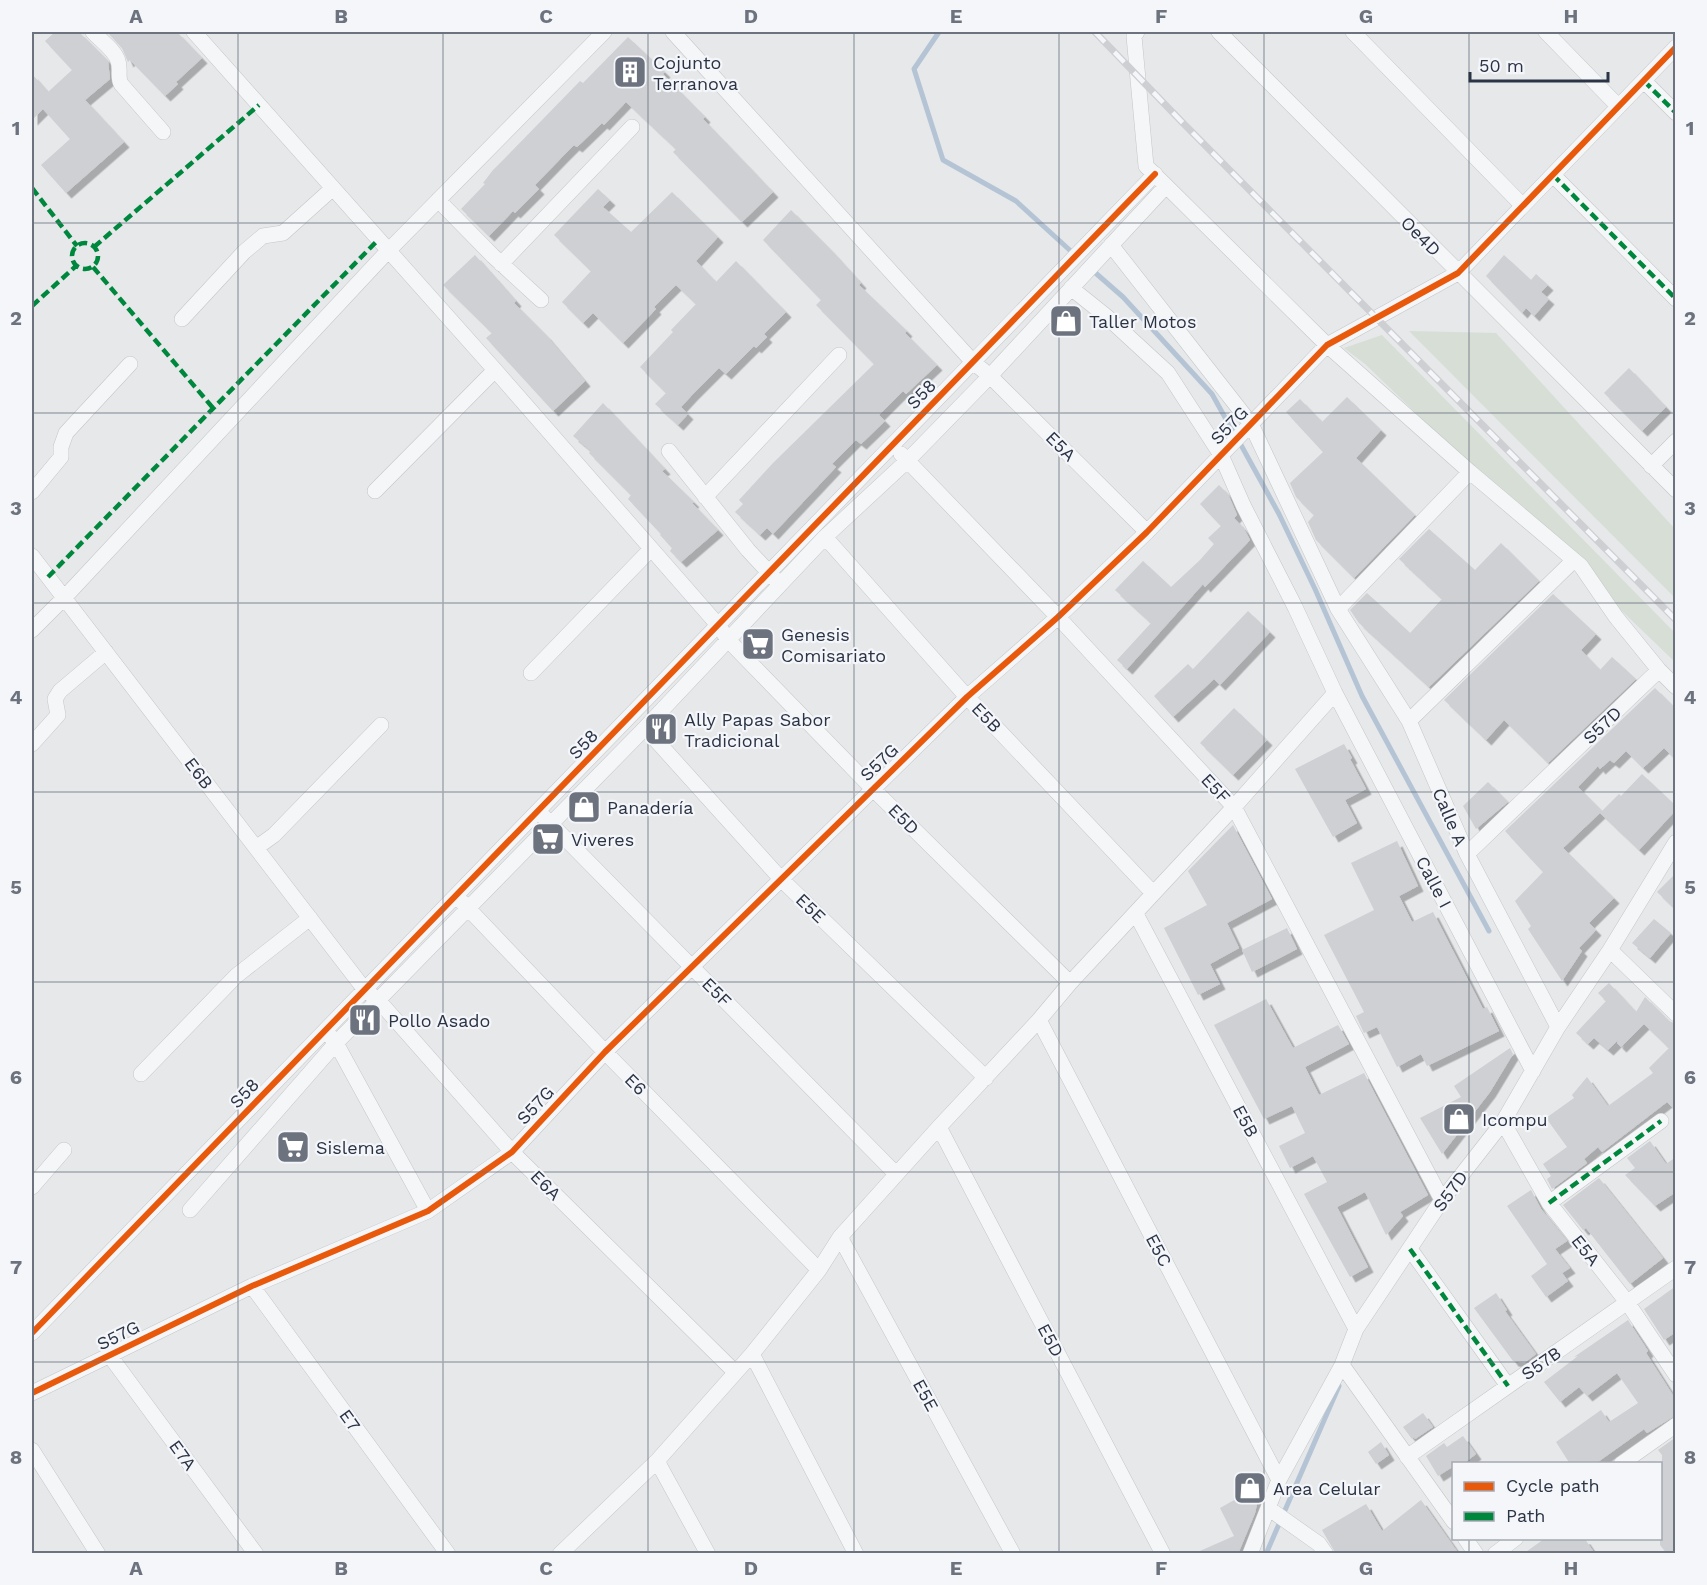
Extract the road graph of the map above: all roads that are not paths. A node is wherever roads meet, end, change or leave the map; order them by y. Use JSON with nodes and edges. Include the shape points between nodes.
{"nodes":[{"id":1,"x":93,"y":32,"type":"edge"},
{"id":2,"x":194,"y":32,"type":"edge"},
{"id":3,"x":604,"y":32,"type":"edge"},
{"id":4,"x":673,"y":32,"type":"edge"},
{"id":5,"x":1219,"y":32,"type":"edge"},
{"id":6,"x":1353,"y":32,"type":"edge"},
{"id":7,"x":1546,"y":32,"type":"edge"},
{"id":8,"x":1135,"y":33,"type":"edge"},
{"id":9,"x":1676,"y":47,"type":"edge"},
{"id":10,"x":1644,"y":81,"type":"junction"},
{"id":11,"x":1618,"y":106,"type":"junction"},
{"id":12,"x":1676,"y":113,"type":"edge"},
{"id":13,"x":632,"y":127,"type":"dead end"},
{"id":14,"x":163,"y":132,"type":"dead end"},
{"id":15,"x":1155,"y":174,"type":"junction"},
{"id":16,"x":1553,"y":175,"type":"junction"},
{"id":17,"x":1166,"y":186,"type":"junction"},
{"id":18,"x":333,"y":189,"type":"junction"},
{"id":19,"x":438,"y":200,"type":"junction"},
{"id":20,"x":1522,"y":205,"type":"junction"},
{"id":21,"x":1112,"y":245,"type":"junction"},
{"id":22,"x":388,"y":251,"type":"junction"},
{"id":23,"x":501,"y":264,"type":"junction"},
{"id":24,"x":1458,"y":273,"type":"junction"},
{"id":25,"x":1071,"y":288,"type":"junction"},
{"id":26,"x":1676,"y":299,"type":"edge"},
{"id":27,"x":541,"y":300,"type":"dead end"},
{"id":28,"x":182,"y":319,"type":"dead end"},
{"id":29,"x":1327,"y":345,"type":"junction"},
{"id":30,"x":839,"y":355,"type":"dead end"},
{"id":31,"x":973,"y":362,"type":"junction"},
{"id":32,"x":130,"y":364,"type":"dead end"},
{"id":33,"x":495,"y":370,"type":"junction"},
{"id":34,"x":990,"y":376,"type":"junction"},
{"id":35,"x":1251,"y":424,"type":"junction"},
{"id":36,"x":1676,"y":441,"type":"edge"},
{"id":37,"x":892,"y":446,"type":"junction"},
{"id":38,"x":669,"y":451,"type":"dead end"},
{"id":39,"x":1221,"y":455,"type":"junction"},
{"id":40,"x":908,"y":460,"type":"junction"},
{"id":41,"x":1651,"y":466,"type":"junction"},
{"id":42,"x":1470,"y":472,"type":"junction"},
{"id":43,"x":1676,"y":490,"type":"edge"},
{"id":44,"x":375,"y":491,"type":"dead end"},
{"id":45,"x":32,"y":492,"type":"edge"},
{"id":46,"x":705,"y":497,"type":"junction"},
{"id":47,"x":1148,"y":532,"type":"junction"},
{"id":48,"x":825,"y":537,"type":"junction"},
{"id":49,"x":651,"y":549,"type":"junction"},
{"id":50,"x":32,"y":556,"type":"edge"},
{"id":51,"x":1574,"y":560,"type":"junction"},
{"id":52,"x":769,"y":573,"type":"junction"},
{"id":53,"x":781,"y":585,"type":"junction"},
{"id":54,"x":64,"y":598,"type":"junction"},
{"id":55,"x":1338,"y":609,"type":"junction"},
{"id":56,"x":1058,"y":617,"type":"junction"},
{"id":57,"x":718,"y":625,"type":"junction"},
{"id":58,"x":32,"y":630,"type":"edge"},
{"id":59,"x":729,"y":641,"type":"junction"},
{"id":60,"x":106,"y":652,"type":"junction"},
{"id":61,"x":1659,"y":670,"type":"junction"},
{"id":62,"x":531,"y":673,"type":"dead end"},
{"id":63,"x":1676,"y":687,"type":"edge"},
{"id":64,"x":1335,"y":693,"type":"junction"},
{"id":65,"x":967,"y":696,"type":"junction"},
{"id":66,"x":1409,"y":721,"type":"junction"},
{"id":67,"x":381,"y":725,"type":"dead end"},
{"id":68,"x":645,"y":728,"type":"junction"},
{"id":69,"x":32,"y":744,"type":"edge"},
{"id":70,"x":873,"y":789,"type":"junction"},
{"id":71,"x":1234,"y":807,"type":"junction"},
{"id":72,"x":538,"y":811,"type":"junction"},
{"id":73,"x":550,"y":823,"type":"junction"},
{"id":74,"x":1674,"y":847,"type":"edge"},
{"id":75,"x":256,"y":848,"type":"junction"},
{"id":76,"x":1467,"y":854,"type":"junction"},
{"id":77,"x":781,"y":879,"type":"junction"},
{"id":78,"x":1153,"y":893,"type":"junction"},
{"id":79,"x":456,"y":896,"type":"junction"},
{"id":80,"x":468,"y":908,"type":"junction"},
{"id":81,"x":1136,"y":914,"type":"junction"},
{"id":82,"x":310,"y":918,"type":"junction"},
{"id":83,"x":1610,"y":950,"type":"junction"},
{"id":84,"x":691,"y":966,"type":"junction"},
{"id":85,"x":1070,"y":983,"type":"junction"},
{"id":86,"x":365,"y":990,"type":"junction"},
{"id":87,"x":378,"y":1000,"type":"junction"},
{"id":88,"x":1676,"y":1014,"type":"edge"},
{"id":89,"x":1040,"y":1020,"type":"junction"},
{"id":90,"x":1558,"y":1027,"type":"junction"},
{"id":91,"x":326,"y":1031,"type":"junction"},
{"id":92,"x":336,"y":1043,"type":"junction"},
{"id":93,"x":605,"y":1052,"type":"junction"},
{"id":94,"x":1533,"y":1071,"type":"junction"},
{"id":95,"x":141,"y":1074,"type":"dead end"},
{"id":96,"x":986,"y":1078,"type":"junction"},
{"id":97,"x":1660,"y":1120,"type":"dead end"},
{"id":98,"x":1503,"y":1122,"type":"junction"},
{"id":99,"x":939,"y":1127,"type":"junction"},
{"id":100,"x":64,"y":1150,"type":"dead end"},
{"id":101,"x":512,"y":1152,"type":"junction"},
{"id":102,"x":896,"y":1174,"type":"junction"},
{"id":103,"x":32,"y":1187,"type":"edge"},
{"id":104,"x":1442,"y":1200,"type":"junction"},
{"id":105,"x":1549,"y":1203,"type":"junction"},
{"id":106,"x":190,"y":1210,"type":"dead end"},
{"id":107,"x":428,"y":1211,"type":"junction"},
{"id":108,"x":840,"y":1237,"type":"junction"},
{"id":109,"x":1410,"y":1249,"type":"junction"},
{"id":110,"x":1676,"y":1268,"type":"edge"},
{"id":111,"x":819,"y":1270,"type":"junction"},
{"id":112,"x":252,"y":1286,"type":"junction"},
{"id":113,"x":1627,"y":1302,"type":"junction"},
{"id":114,"x":1356,"y":1329,"type":"junction"},
{"id":115,"x":32,"y":1333,"type":"edge"},
{"id":116,"x":752,"y":1353,"type":"junction"},
{"id":117,"x":110,"y":1356,"type":"junction"},
{"id":118,"x":1342,"y":1365,"type":"junction"},
{"id":119,"x":735,"y":1372,"type":"junction"},
{"id":120,"x":1676,"y":1375,"type":"edge"},
{"id":121,"x":1508,"y":1386,"type":"junction"},
{"id":122,"x":32,"y":1393,"type":"edge"},
{"id":123,"x":1676,"y":1425,"type":"edge"},
{"id":124,"x":32,"y":1450,"type":"edge"},
{"id":125,"x":1407,"y":1456,"type":"junction"},
{"id":126,"x":657,"y":1461,"type":"junction"},
{"id":127,"x":1624,"y":1462,"type":"edge"},
{"id":128,"x":1280,"y":1480,"type":"junction"},
{"id":129,"x":1268,"y":1508,"type":"junction"},
{"id":130,"x":1452,"y":1519,"type":"edge"},
{"id":131,"x":1466,"y":1540,"type":"edge"},
{"id":132,"x":1515,"y":1540,"type":"edge"},
{"id":133,"x":567,"y":1550,"type":"edge"},
{"id":134,"x":98,"y":1554,"type":"edge"},
{"id":135,"x":256,"y":1554,"type":"edge"},
{"id":136,"x":448,"y":1554,"type":"edge"},
{"id":137,"x":708,"y":1554,"type":"edge"},
{"id":138,"x":856,"y":1554,"type":"edge"},
{"id":139,"x":1012,"y":1554,"type":"edge"},
{"id":140,"x":1163,"y":1554,"type":"edge"},
{"id":141,"x":1250,"y":1554,"type":"edge"},
{"id":142,"x":1326,"y":1554,"type":"edge"},
{"id":143,"x":1476,"y":1554,"type":"edge"},
{"id":144,"x":1495,"y":1554,"type":"edge"}],
"edges":[{"from":1,"to":14,"type":"street","via":[[117,58],[121,84]]},
{"from":2,"to":18,"type":"street","name":"E5D"},
{"from":3,"to":19,"type":"street"},
{"from":4,"to":31,"type":"street","name":"E5A"},
{"from":5,"to":24,"type":"street","name":"Oe4D"},
{"from":6,"to":20,"type":"street"},
{"from":7,"to":11,"type":"street"},
{"from":8,"to":15,"type":"street","via":[[1146,166]]},
{"from":9,"to":10,"type":"street","name":"S57G"},
{"from":10,"to":11,"type":"street","name":"S57G"},
{"from":10,"to":12,"type":"street"},
{"from":11,"to":16,"type":"street","name":"S57G"},
{"from":13,"to":23,"type":"street"},
{"from":15,"to":17,"type":"street"},
{"from":15,"to":31,"type":"street","name":"S58"},
{"from":16,"to":20,"type":"street","name":"S57G"},
{"from":16,"to":26,"type":"street"},
{"from":17,"to":21,"type":"street","name":"S58"},
{"from":17,"to":29,"type":"street"},
{"from":18,"to":22,"type":"street","name":"E5D"},
{"from":18,"to":28,"type":"street","via":[[283,233],[263,236]]},
{"from":19,"to":22,"type":"street"},
{"from":19,"to":23,"type":"street"},
{"from":20,"to":24,"type":"street","name":"S57G"},
{"from":21,"to":25,"type":"street","name":"S58"},
{"from":21,"to":35,"type":"street","name":"Calle A"},
{"from":22,"to":33,"type":"street","name":"E5D"},
{"from":22,"to":54,"type":"street"},
{"from":23,"to":27,"type":"street"},
{"from":24,"to":29,"type":"street","name":"S57G"},
{"from":24,"to":41,"type":"street","name":"Oe4D"},
{"from":25,"to":34,"type":"street","name":"S58"},
{"from":25,"to":39,"type":"street","name":"Calle I","via":[[1168,373]]},
{"from":29,"to":35,"type":"street","name":"S57G"},
{"from":29,"to":42,"type":"street"},
{"from":30,"to":46,"type":"street"},
{"from":31,"to":34,"type":"street","name":"E5A"},
{"from":31,"to":37,"type":"street","name":"S58"},
{"from":32,"to":45,"type":"street","via":[[66,433],[61,457]]},
{"from":33,"to":44,"type":"street"},
{"from":33,"to":49,"type":"street","name":"E5D"},
{"from":34,"to":40,"type":"street","name":"S58"},
{"from":34,"to":47,"type":"street","name":"E5A"},
{"from":35,"to":39,"type":"street","name":"S57G"},
{"from":35,"to":55,"type":"street","name":"Calle A"},
{"from":36,"to":41,"type":"street"},
{"from":37,"to":40,"type":"street","name":"E5F"},
{"from":37,"to":52,"type":"street","name":"S58"},
{"from":38,"to":46,"type":"street"},
{"from":39,"to":47,"type":"street","name":"S57G"},
{"from":39,"to":64,"type":"street","name":"Calle I"},
{"from":40,"to":48,"type":"street","name":"S58"},
{"from":40,"to":56,"type":"street","name":"E5F"},
{"from":41,"to":43,"type":"street","name":"Oe4D"},
{"from":42,"to":51,"type":"street"},
{"from":42,"to":55,"type":"street"},
{"from":46,"to":52,"type":"street"},
{"from":47,"to":56,"type":"street","name":"S57G"},
{"from":48,"to":53,"type":"street","name":"S58"},
{"from":48,"to":65,"type":"street","name":"E5B"},
{"from":49,"to":57,"type":"street","name":"E5D"},
{"from":49,"to":62,"type":"street"},
{"from":50,"to":54,"type":"street","name":"E6B"},
{"from":51,"to":61,"type":"street"},
{"from":51,"to":66,"type":"street"},
{"from":52,"to":53,"type":"street"},
{"from":52,"to":57,"type":"street","name":"S58"},
{"from":53,"to":59,"type":"street","name":"S58"},
{"from":54,"to":58,"type":"street"},
{"from":54,"to":60,"type":"street","name":"E6B"},
{"from":55,"to":66,"type":"street","name":"Calle A"},
{"from":56,"to":65,"type":"street","name":"S57G"},
{"from":56,"to":71,"type":"street","name":"E5F"},
{"from":57,"to":59,"type":"street","name":"E5D"},
{"from":57,"to":72,"type":"street","name":"S58"},
{"from":59,"to":68,"type":"street","name":"S58"},
{"from":59,"to":70,"type":"street","name":"E5D"},
{"from":60,"to":69,"type":"street","via":[[60,691],[55,699],[58,715]]},
{"from":60,"to":75,"type":"street","name":"E6B"},
{"from":61,"to":63,"type":"street"},
{"from":61,"to":76,"type":"street","name":"S57D"},
{"from":64,"to":71,"type":"street"},
{"from":64,"to":94,"type":"street","name":"Calle I"},
{"from":65,"to":70,"type":"street","name":"S57G"},
{"from":65,"to":78,"type":"street","name":"E5B"},
{"from":66,"to":76,"type":"street","name":"Calle A"},
{"from":67,"to":75,"type":"street","via":[[274,835]]},
{"from":68,"to":73,"type":"street","name":"S58"},
{"from":68,"to":77,"type":"street","name":"E5E"},
{"from":70,"to":77,"type":"street","name":"S57G"},
{"from":70,"to":85,"type":"street","name":"E5D"},
{"from":71,"to":78,"type":"street"},
{"from":71,"to":104,"type":"street","name":"E5F"},
{"from":72,"to":73,"type":"street","name":"E5F"},
{"from":72,"to":79,"type":"street","name":"S58"},
{"from":73,"to":80,"type":"street","name":"S58"},
{"from":73,"to":84,"type":"street","name":"E5F"},
{"from":74,"to":83,"type":"street","name":"S57D"},
{"from":75,"to":82,"type":"street","name":"E6B"},
{"from":76,"to":90,"type":"street","name":"Calle A"},
{"from":77,"to":84,"type":"street","name":"S57G"},
{"from":77,"to":96,"type":"street","name":"E5E"},
{"from":78,"to":81,"type":"street"},
{"from":79,"to":80,"type":"street","name":"E6"},
{"from":79,"to":86,"type":"street","name":"S58"},
{"from":80,"to":87,"type":"street","name":"S58"},
{"from":80,"to":93,"type":"street","name":"E6"},
{"from":81,"to":85,"type":"street"},
{"from":81,"to":114,"type":"street","name":"E5B"},
{"from":82,"to":86,"type":"street","name":"E6B"},
{"from":82,"to":95,"type":"street","via":[[236,976]]},
{"from":83,"to":88,"type":"street"},
{"from":83,"to":90,"type":"street","name":"S57D"},
{"from":84,"to":93,"type":"street","name":"S57G"},
{"from":84,"to":102,"type":"street","name":"E5F"},
{"from":85,"to":89,"type":"street"},
{"from":86,"to":87,"type":"street","name":"E6A"},
{"from":86,"to":91,"type":"street","name":"S58"},
{"from":87,"to":92,"type":"street","name":"S58"},
{"from":87,"to":101,"type":"street","name":"E6A"},
{"from":89,"to":96,"type":"street"},
{"from":89,"to":128,"type":"street","name":"E5C"},
{"from":90,"to":94,"type":"street","name":"S57D"},
{"from":91,"to":92,"type":"street"},
{"from":91,"to":115,"type":"street","name":"S58"},
{"from":92,"to":106,"type":"street","name":"S58"},
{"from":92,"to":107,"type":"street"},
{"from":93,"to":101,"type":"street","name":"S57G"},
{"from":93,"to":111,"type":"street","name":"E6"},
{"from":94,"to":98,"type":"street","name":"S57D"},
{"from":96,"to":99,"type":"street"},
{"from":97,"to":105,"type":"street"},
{"from":98,"to":104,"type":"street","name":"S57D"},
{"from":98,"to":105,"type":"street","name":"E5A"},
{"from":99,"to":102,"type":"street"},
{"from":99,"to":140,"type":"street","name":"E5D"},
{"from":100,"to":103,"type":"street"},
{"from":101,"to":107,"type":"street","name":"S57G"},
{"from":101,"to":119,"type":"street","name":"E6A"},
{"from":102,"to":108,"type":"street"},
{"from":104,"to":109,"type":"street","name":"S57D"},
{"from":105,"to":113,"type":"street","name":"E5A"},
{"from":107,"to":112,"type":"street","name":"S57G"},
{"from":108,"to":111,"type":"street"},
{"from":108,"to":139,"type":"street","name":"E5E"},
{"from":109,"to":114,"type":"street","name":"S57D"},
{"from":109,"to":121,"type":"street"},
{"from":110,"to":113,"type":"street","name":"S57B"},
{"from":111,"to":116,"type":"street"},
{"from":112,"to":117,"type":"street","name":"S57G"},
{"from":112,"to":136,"type":"street","name":"E7"},
{"from":113,"to":120,"type":"street","name":"E5A"},
{"from":113,"to":121,"type":"street","name":"S57B"},
{"from":114,"to":118,"type":"street","name":"S57D"},
{"from":116,"to":119,"type":"street"},
{"from":116,"to":138,"type":"street"},
{"from":117,"to":122,"type":"street","name":"S57G"},
{"from":117,"to":135,"type":"street","name":"E7A"},
{"from":118,"to":125,"type":"street"},
{"from":118,"to":128,"type":"street","name":"S57D"},
{"from":119,"to":126,"type":"street"},
{"from":121,"to":125,"type":"street","name":"S57B"},
{"from":123,"to":127,"type":"street"},
{"from":124,"to":134,"type":"street"},
{"from":125,"to":130,"type":"street"},
{"from":126,"to":133,"type":"street"},
{"from":126,"to":137,"type":"street"},
{"from":128,"to":129,"type":"street","name":"S57D"},
{"from":129,"to":141,"type":"street","name":"S57D"},
{"from":129,"to":142,"type":"street","via":[[1319,1544]]},
{"from":131,"to":143,"type":"street"},
{"from":132,"to":144,"type":"street"}]}
